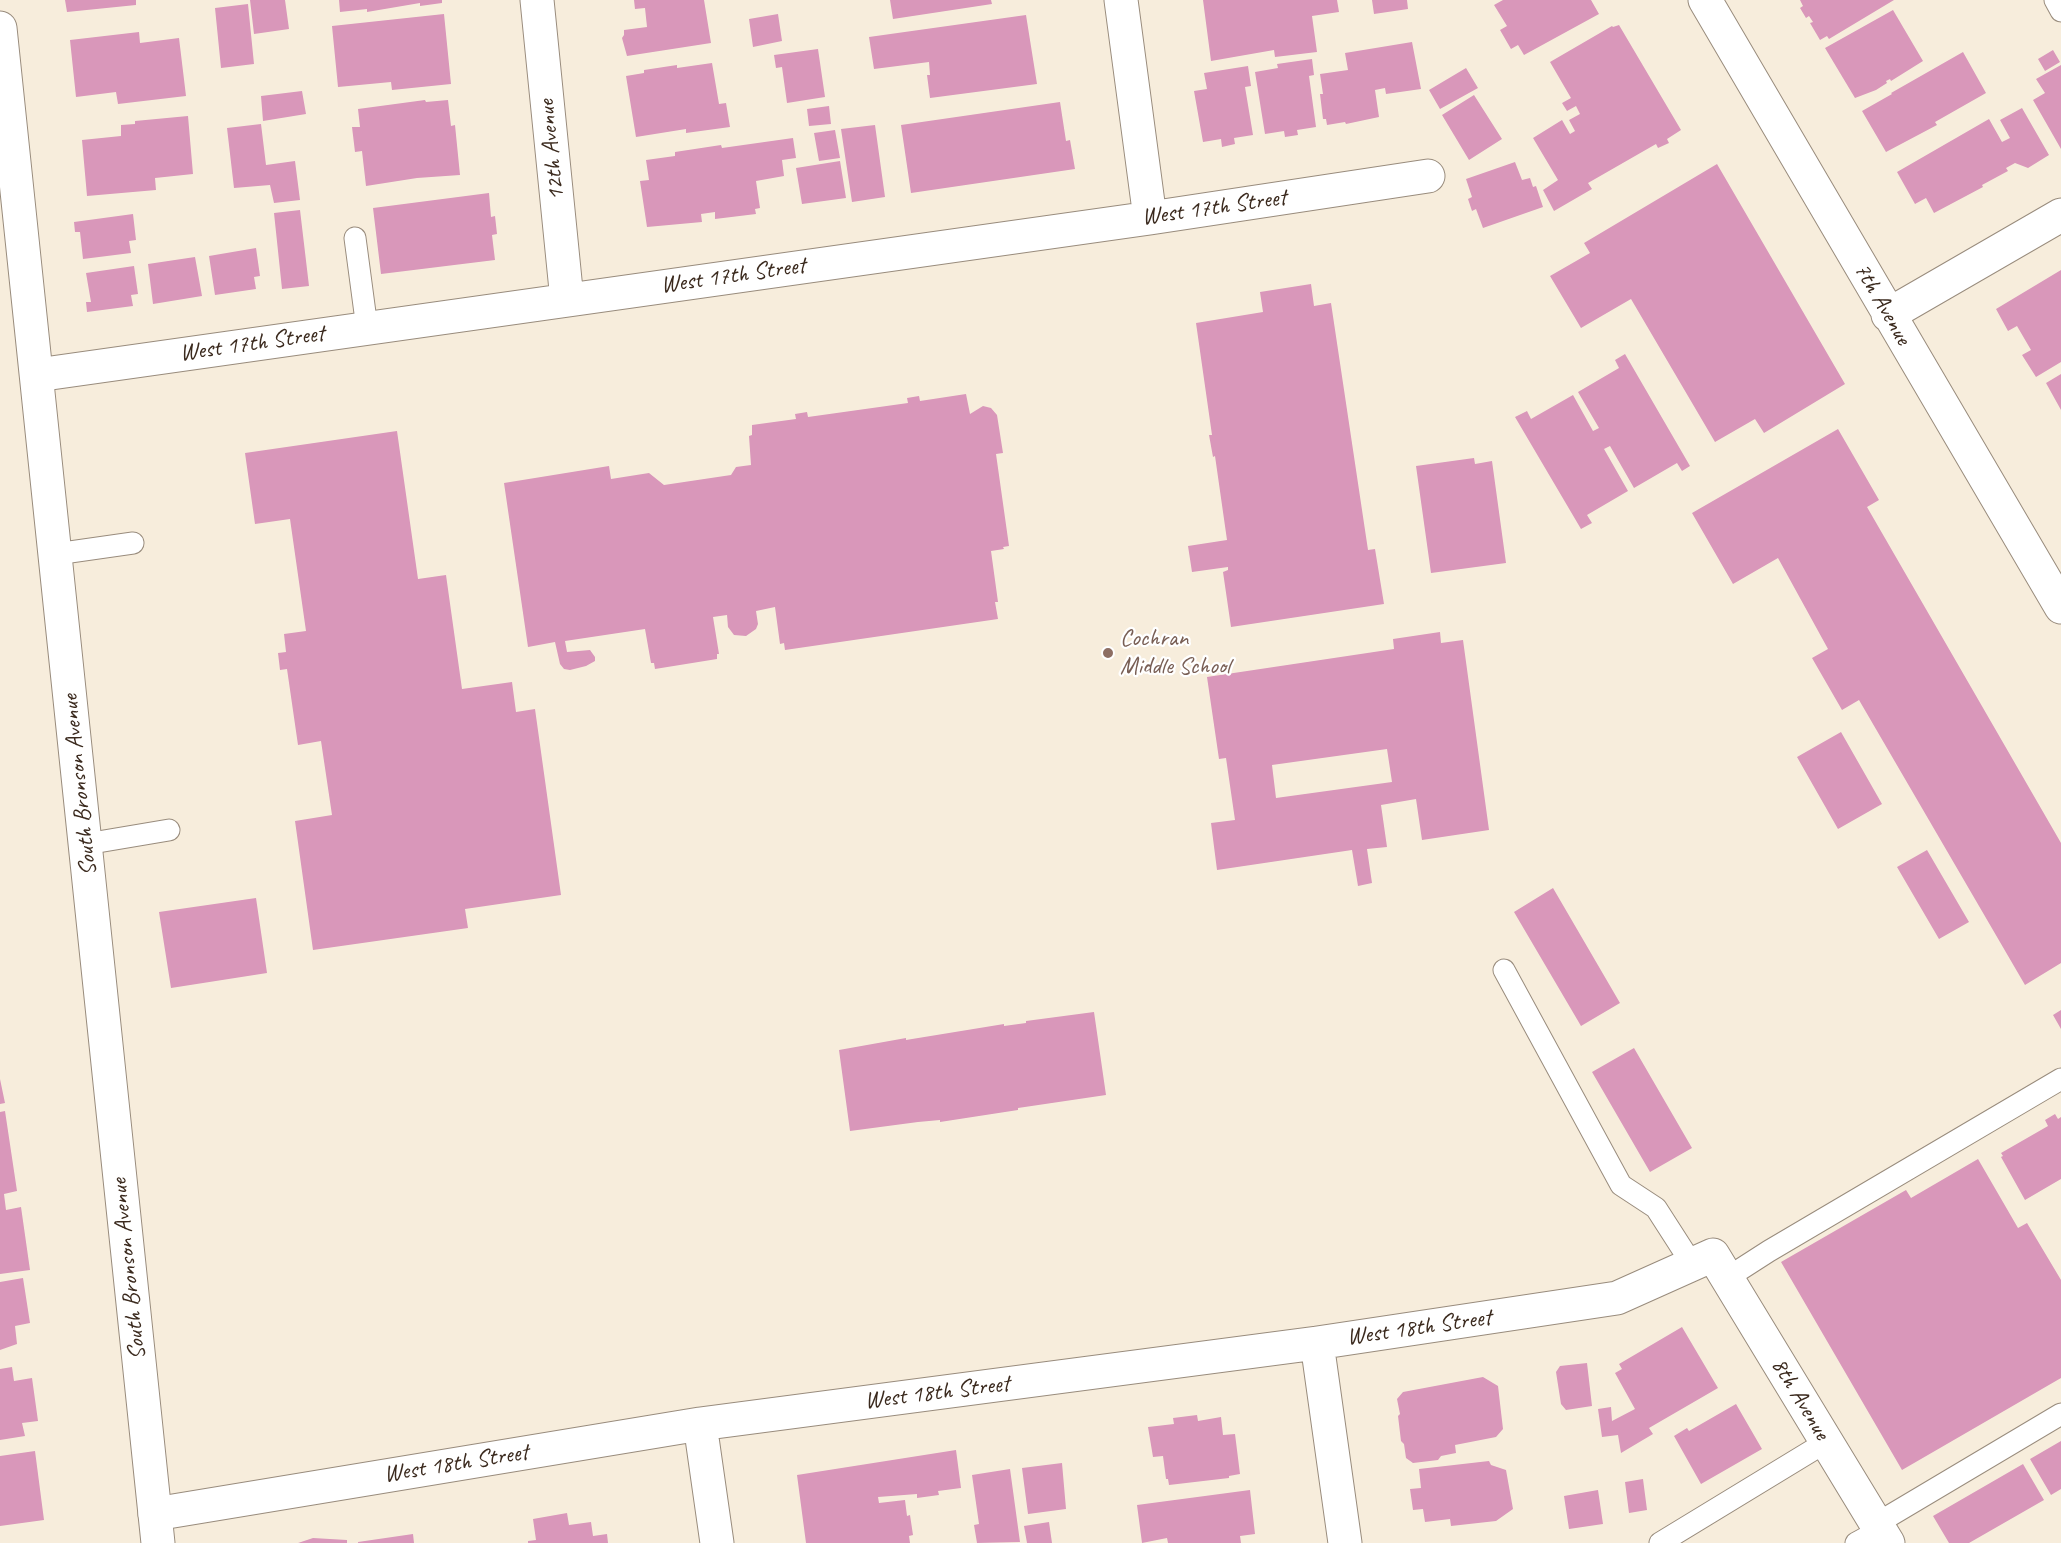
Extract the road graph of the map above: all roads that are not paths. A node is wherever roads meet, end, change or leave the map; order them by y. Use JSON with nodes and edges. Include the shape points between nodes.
{"nodes":[{"id":1,"x":537,"y":0,"type":"edge"},
{"id":2,"x":1121,"y":0,"type":"edge"},
{"id":3,"x":1705,"y":0,"type":"edge"},
{"id":4,"x":2055,"y":0,"type":"edge"},
{"id":5,"x":2061,"y":11,"type":"edge"},
{"id":6,"x":0,"y":28,"type":"edge"},
{"id":7,"x":1428,"y":176,"type":"dead end"},
{"id":8,"x":2061,"y":215,"type":"edge"},
{"id":9,"x":1150,"y":218,"type":"junction"},
{"id":10,"x":355,"y":238,"type":"dead end"},
{"id":11,"x":567,"y":300,"type":"junction"},
{"id":12,"x":1888,"y":315,"type":"junction"},
{"id":13,"x":367,"y":328,"type":"junction"},
{"id":14,"x":38,"y":375,"type":"junction"},
{"id":15,"x":133,"y":543,"type":"dead end"},
{"id":16,"x":56,"y":554,"type":"junction"},
{"id":17,"x":2061,"y":607,"type":"edge"},
{"id":18,"x":169,"y":830,"type":"dead end"},
{"id":19,"x":86,"y":844,"type":"junction"},
{"id":20,"x":1504,"y":970,"type":"dead end"},
{"id":21,"x":2061,"y":1078,"type":"edge"},
{"id":22,"x":1711,"y":1266,"type":"junction"},
{"id":23,"x":1317,"y":1343,"type":"junction"},
{"id":24,"x":2061,"y":1414,"type":"edge"},
{"id":25,"x":700,"y":1424,"type":"junction"},
{"id":26,"x":1826,"y":1442,"type":"junction"},
{"id":27,"x":156,"y":1528,"type":"edge"},
{"id":28,"x":1875,"y":1535,"type":"edge"},
{"id":29,"x":717,"y":1543,"type":"edge"},
{"id":30,"x":1345,"y":1543,"type":"edge"},
{"id":31,"x":1660,"y":1543,"type":"edge"}],
"edges":[{"from":1,"to":11,"type":"street","name":"12th Avenue"},
{"from":2,"to":9,"type":"street"},
{"from":3,"to":12,"type":"street","name":"7th Avenue"},
{"from":4,"to":5,"type":"lane"},
{"from":6,"to":14,"type":"street","name":"South Bronson Avenue"},
{"from":7,"to":9,"type":"street","name":"West 17th Street"},
{"from":8,"to":12,"type":"street"},
{"from":9,"to":11,"type":"street","name":"West 17th Street"},
{"from":10,"to":13,"type":"lane"},
{"from":11,"to":13,"type":"street","name":"West 17th Street"},
{"from":12,"to":17,"type":"street","name":"7th Avenue"},
{"from":13,"to":14,"type":"street","name":"West 17th Street"},
{"from":14,"to":16,"type":"street","name":"South Bronson Avenue"},
{"from":15,"to":16,"type":"lane"},
{"from":16,"to":19,"type":"street","name":"South Bronson Avenue"},
{"from":18,"to":19,"type":"lane"},
{"from":19,"to":27,"type":"street","name":"South Bronson Avenue"},
{"from":20,"to":22,"type":"lane","via":[[1621,1185],[1656,1208]]},
{"from":21,"to":22,"type":"lane","via":[[1769,1251]]},
{"from":22,"to":23,"type":"street","name":"West 18th Street","via":[[1617,1298]]},
{"from":22,"to":26,"type":"street","name":"8th Avenue"},
{"from":23,"to":25,"type":"street","name":"West 18th Street"},
{"from":23,"to":30,"type":"street"},
{"from":24,"to":28,"type":"lane"},
{"from":25,"to":27,"type":"street","name":"West 18th Street"},
{"from":25,"to":29,"type":"street"},
{"from":26,"to":28,"type":"street","name":"8th Avenue"},
{"from":26,"to":31,"type":"lane"}]}
